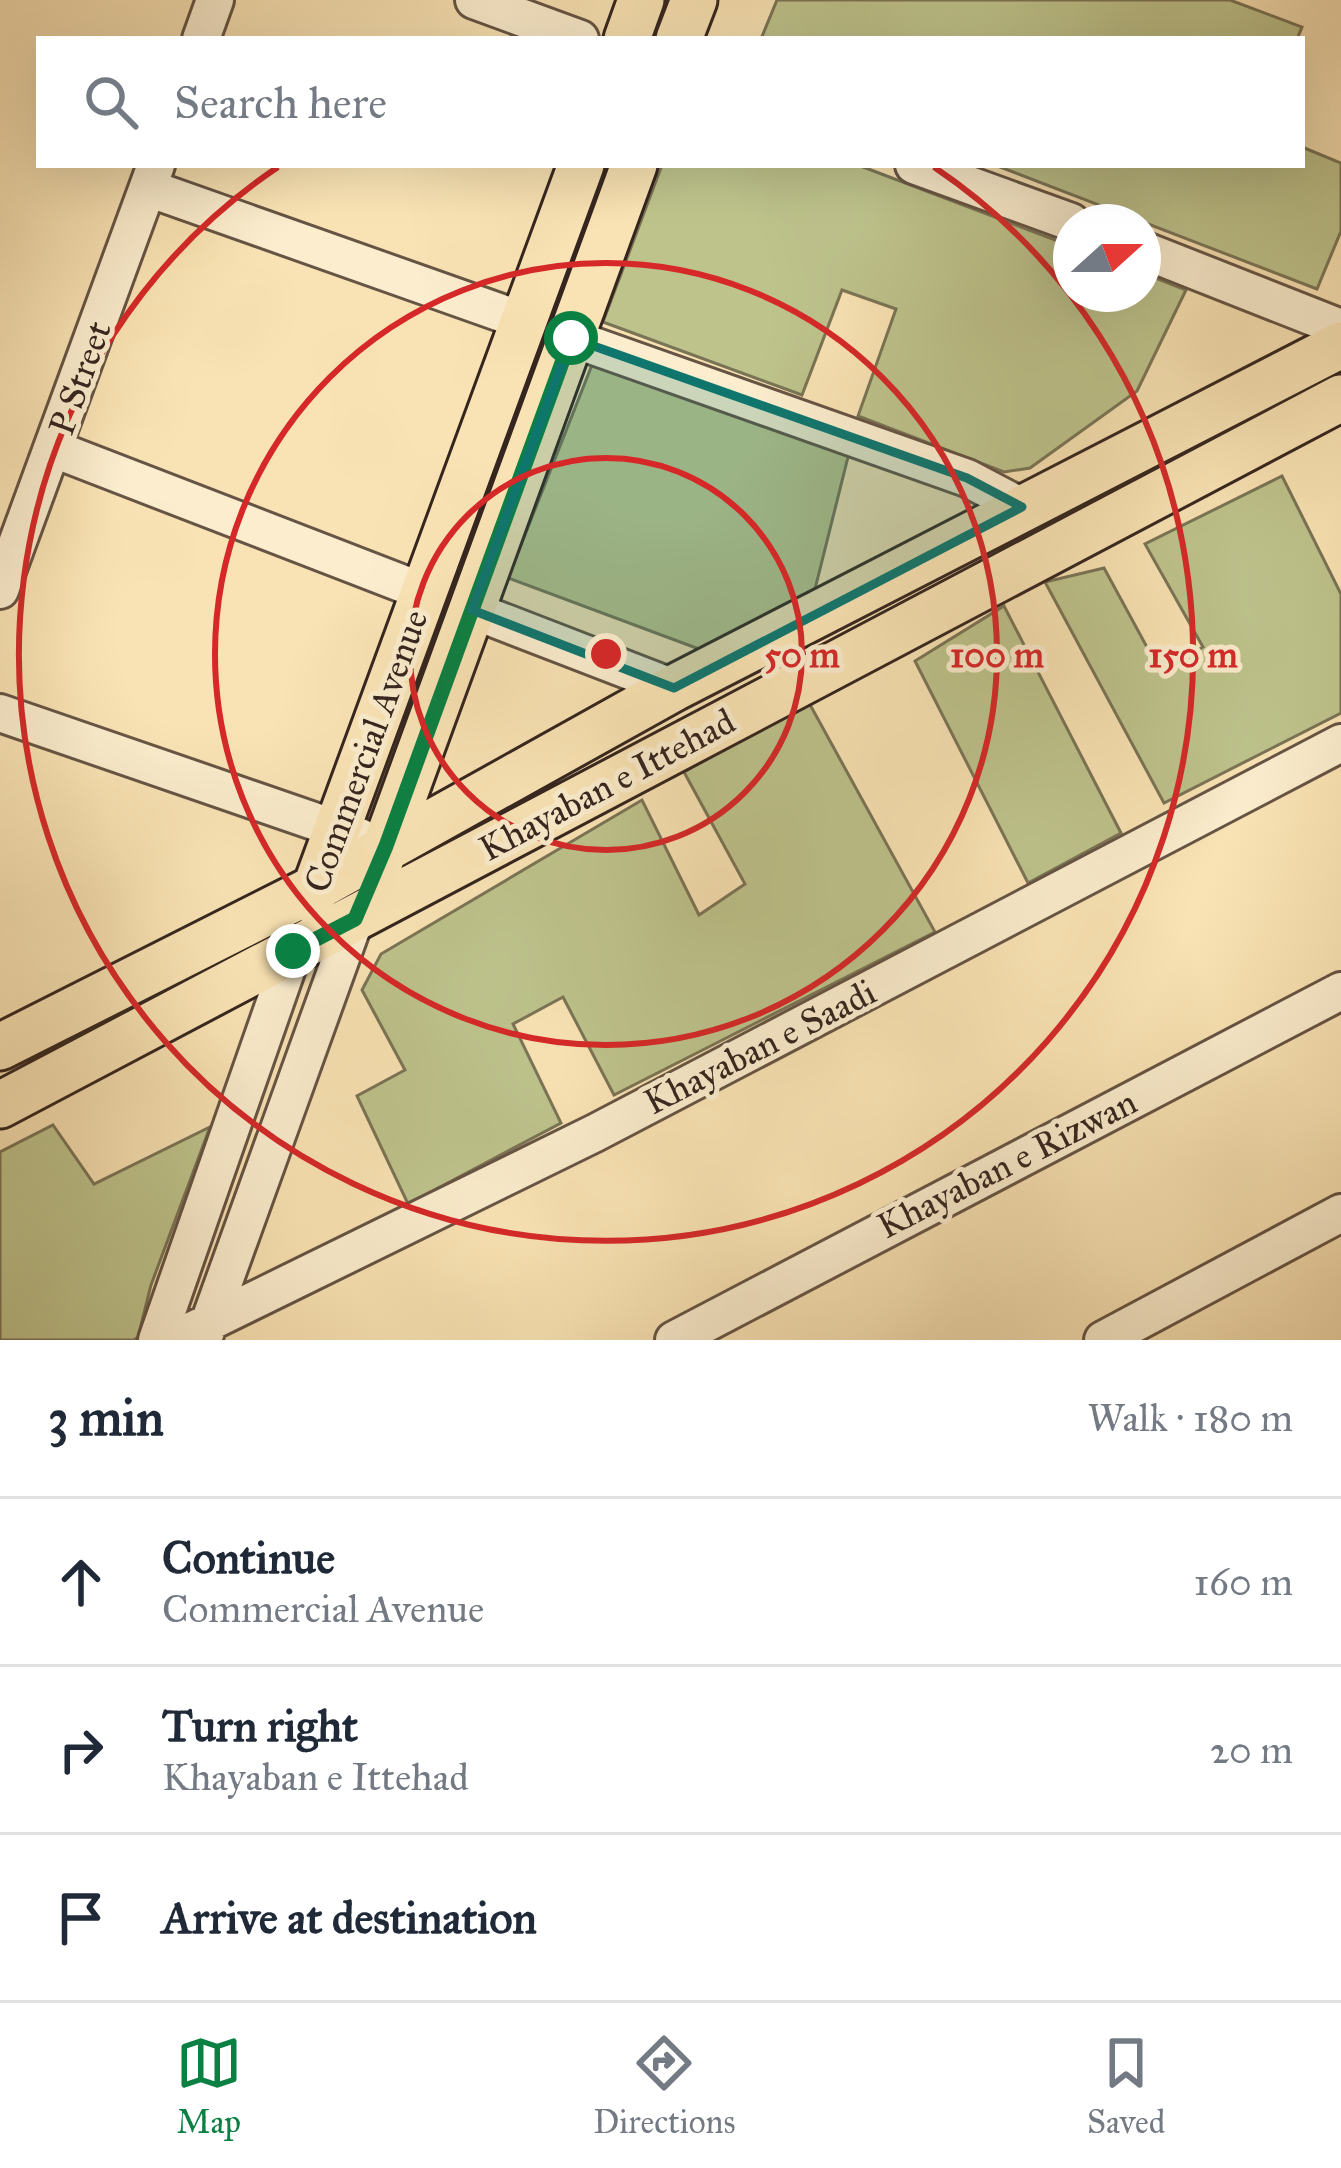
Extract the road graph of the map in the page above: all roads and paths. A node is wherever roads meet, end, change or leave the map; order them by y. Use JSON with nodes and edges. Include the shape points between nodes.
{"nodes":[{"id":1,"x":215,"y":0,"type":"edge"},
{"id":2,"x":474,"y":0,"type":"edge"},
{"id":3,"x":641,"y":0,"type":"edge"},
{"id":4,"x":694,"y":0,"type":"edge"},
{"id":5,"x":202,"y":36,"type":"edge"},
{"id":6,"x":572,"y":36,"type":"edge"},
{"id":7,"x":628,"y":36,"type":"edge"},
{"id":8,"x":681,"y":36,"type":"edge"},
{"id":9,"x":580,"y":168,"type":"edge"},
{"id":10,"x":633,"y":168,"type":"edge"},
{"id":11,"x":922,"y":168,"type":"edge"},
{"id":12,"x":152,"y":177,"type":"edge"},
{"id":13,"x":1053,"y":215,"type":"edge"},
{"id":14,"x":1161,"y":257,"type":"edge"},
{"id":15,"x":524,"y":321,"type":"junction"},
{"id":16,"x":1341,"y":328,"type":"edge"},
{"id":17,"x":571,"y":338,"type":"junction"},
{"id":18,"x":1341,"y":345,"type":"edge"},
{"id":19,"x":1341,"y":398,"type":"edge"},
{"id":20,"x":54,"y":449,"type":"junction"},
{"id":21,"x":1022,"y":507,"type":"junction"},
{"id":22,"x":0,"y":590,"type":"edge"},
{"id":23,"x":424,"y":592,"type":"junction"},
{"id":24,"x":472,"y":610,"type":"junction"},
{"id":25,"x":674,"y":688,"type":"junction"},
{"id":26,"x":0,"y":713,"type":"edge"},
{"id":27,"x":1341,"y":743,"type":"edge"},
{"id":28,"x":336,"y":829,"type":"junction"},
{"id":29,"x":385,"y":849,"type":"junction"},
{"id":30,"x":315,"y":888,"type":"junction"},
{"id":31,"x":355,"y":919,"type":"junction"},
{"id":32,"x":293,"y":951,"type":"junction"},
{"id":33,"x":1341,"y":991,"type":"edge"},
{"id":34,"x":0,"y":1047,"type":"edge"},
{"id":35,"x":0,"y":1106,"type":"edge"},
{"id":36,"x":1341,"y":1213,"type":"edge"},
{"id":37,"x":206,"y":1332,"type":"edge"},
{"id":38,"x":157,"y":1340,"type":"edge"},
{"id":39,"x":173,"y":1340,"type":"edge"},
{"id":40,"x":674,"y":1340,"type":"edge"},
{"id":41,"x":1103,"y":1340,"type":"edge"}],
"edges":[{"from":1,"to":5,"type":"street"},
{"from":2,"to":6,"type":"street"},
{"from":3,"to":7,"type":"main road"},
{"from":4,"to":8,"type":"main road"},
{"from":9,"to":15,"type":"main road","name":"Commercial Avenue"},
{"from":10,"to":17,"type":"main road","name":"Commercial Avenue"},
{"from":11,"to":13,"type":"street"},
{"from":12,"to":15,"type":"street"},
{"from":12,"to":20,"type":"street","name":"P Street"},
{"from":14,"to":16,"type":"street"},
{"from":15,"to":23,"type":"main road","name":"Commercial Avenue"},
{"from":17,"to":21,"type":"street","via":[[967,478]]},
{"from":17,"to":24,"type":"main road","name":"Commercial Avenue"},
{"from":18,"to":21,"type":"main road","name":"Khayaban e Ittehad"},
{"from":19,"to":31,"type":"main road","name":"Khayaban e Ittehad"},
{"from":20,"to":22,"type":"street","name":"P Street"},
{"from":20,"to":23,"type":"street"},
{"from":21,"to":25,"type":"main road","name":"Khayaban e Ittehad"},
{"from":23,"to":28,"type":"main road","name":"Commercial Avenue"},
{"from":24,"to":25,"type":"street"},
{"from":24,"to":29,"type":"main road","name":"Commercial Avenue"},
{"from":25,"to":29,"type":"main road","name":"Khayaban e Ittehad"},
{"from":26,"to":28,"type":"street"},
{"from":27,"to":37,"type":"street","name":"Khayaban e Saadi"},
{"from":28,"to":29,"type":"street"},
{"from":28,"to":30,"type":"main road","name":"Commercial Avenue"},
{"from":29,"to":30,"type":"main road","name":"Khayaban e Ittehad"},
{"from":29,"to":31,"type":"main road","name":"Commercial Avenue"},
{"from":30,"to":32,"type":"main road","name":"Commercial Avenue"},
{"from":30,"to":34,"type":"main road","name":"Khayaban e Ittehad"},
{"from":31,"to":32,"type":"main road","name":"Khayaban e Ittehad"},
{"from":31,"to":37,"type":"street","name":"Commercial Avenue"},
{"from":32,"to":35,"type":"main road","name":"Khayaban e Ittehad"},
{"from":32,"to":38,"type":"street","name":"Commercial Avenue"},
{"from":33,"to":40,"type":"street","name":"Khayaban e Rizwan"},
{"from":36,"to":41,"type":"street"},
{"from":37,"to":39,"type":"street","name":"Khayaban e Saadi"}]}
